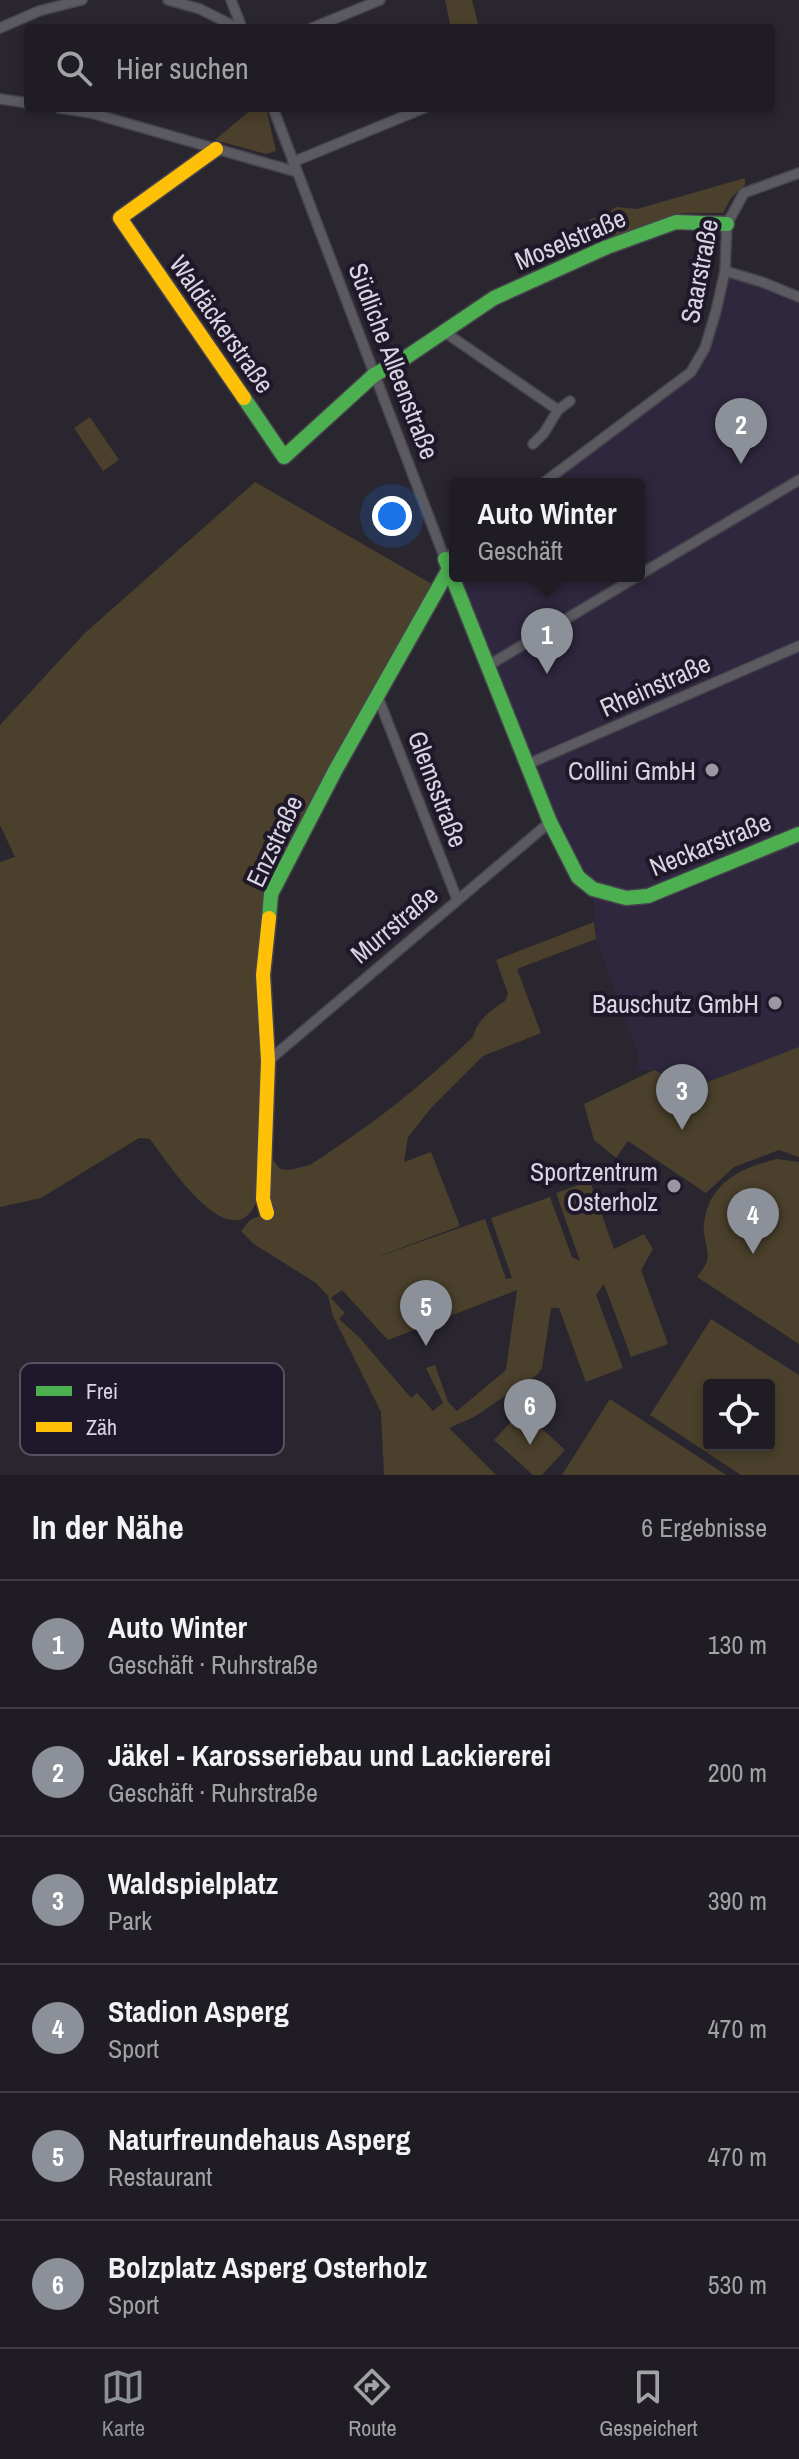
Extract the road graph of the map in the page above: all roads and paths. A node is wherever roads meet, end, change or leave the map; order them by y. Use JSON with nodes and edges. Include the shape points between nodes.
{"nodes":[{"id":1,"x":82,"y":0,"type":"edge"},
{"id":2,"x":168,"y":0,"type":"edge"},
{"id":3,"x":231,"y":0,"type":"edge"},
{"id":4,"x":380,"y":0,"type":"edge"},
{"id":5,"x":232,"y":24,"type":"edge"},
{"id":6,"x":239,"y":24,"type":"edge"},
{"id":7,"x":322,"y":24,"type":"edge"},
{"id":8,"x":0,"y":28,"type":"edge"},
{"id":9,"x":0,"y":99,"type":"edge"},
{"id":10,"x":24,"y":102,"type":"edge"},
{"id":11,"x":85,"y":112,"type":"edge"},
{"id":12,"x":274,"y":112,"type":"edge"},
{"id":13,"x":415,"y":112,"type":"edge"},
{"id":14,"x":216,"y":149,"type":"junction"},
{"id":15,"x":295,"y":167,"type":"junction"},
{"id":16,"x":799,"y":173,"type":"edge"},
{"id":17,"x":727,"y":224,"type":"junction"},
{"id":18,"x":725,"y":271,"type":"junction"},
{"id":19,"x":799,"y":297,"type":"edge"},
{"id":20,"x":443,"y":331,"type":"junction"},
{"id":21,"x":374,"y":375,"type":"junction"},
{"id":22,"x":570,"y":401,"type":"dead end"},
{"id":23,"x":558,"y":410,"type":"junction"},
{"id":24,"x":533,"y":444,"type":"dead end"},
{"id":25,"x":284,"y":457,"type":"joint"},
{"id":26,"x":550,"y":478,"type":"edge"},
{"id":27,"x":799,"y":480,"type":"edge"},
{"id":28,"x":449,"y":558,"type":"edge"},
{"id":29,"x":449,"y":562,"type":"edge"},
{"id":30,"x":645,"y":572,"type":"edge"},
{"id":31,"x":458,"y":582,"type":"edge"},
{"id":32,"x":628,"y":582,"type":"edge"},
{"id":33,"x":799,"y":646,"type":"edge"},
{"id":34,"x":489,"y":665,"type":"junction"},
{"id":35,"x":377,"y":695,"type":"junction"},
{"id":36,"x":528,"y":764,"type":"junction"},
{"id":37,"x":550,"y":822,"type":"junction"},
{"id":38,"x":799,"y":834,"type":"edge"},
{"id":39,"x":593,"y":889,"type":"joint"},
{"id":40,"x":457,"y":899,"type":"junction"},
{"id":41,"x":268,"y":1061,"type":"junction"},
{"id":42,"x":267,"y":1213,"type":"dead end"}],
"edges":[{"from":1,"to":8,"type":"street"},
{"from":2,"to":5,"type":"street"},
{"from":3,"to":6,"type":"street"},
{"from":4,"to":7,"type":"street"},
{"from":9,"to":10,"type":"street"},
{"from":11,"to":14,"type":"street"},
{"from":12,"to":15,"type":"street","name":"Südliche Alleenstraße"},
{"from":13,"to":15,"type":"street"},
{"from":14,"to":15,"type":"street"},
{"from":14,"to":25,"type":"street","name":"Waldäckerstraße","via":[[120,218]]},
{"from":15,"to":21,"type":"street","name":"Südliche Alleenstraße"},
{"from":16,"to":17,"type":"street","name":"Saarstraße","via":[[744,193]]},
{"from":17,"to":18,"type":"street","name":"Saarstraße"},
{"from":17,"to":20,"type":"street","name":"Moselstraße","via":[[676,222],[607,247],[502,294]]},
{"from":18,"to":19,"type":"street"},
{"from":18,"to":26,"type":"street","name":"Saarstraße","via":[[705,348],[691,372]]},
{"from":20,"to":21,"type":"street","name":"Moselstraße"},
{"from":20,"to":23,"type":"street"},
{"from":21,"to":25,"type":"street","name":"Moselstraße"},
{"from":21,"to":28,"type":"street","name":"Südliche Alleenstraße"},
{"from":22,"to":23,"type":"street"},
{"from":23,"to":24,"type":"street"},
{"from":27,"to":30,"type":"street"},
{"from":29,"to":35,"type":"street","name":"Enzstraße"},
{"from":31,"to":34,"type":"street","name":"Südliche Alleenstraße"},
{"from":32,"to":34,"type":"street"},
{"from":33,"to":36,"type":"street","name":"Rheinstraße"},
{"from":34,"to":36,"type":"street","name":"Südliche Alleenstraße"},
{"from":35,"to":40,"type":"street","name":"Glemsstraße"},
{"from":35,"to":41,"type":"street","name":"Enzstraße","via":[[271,894],[263,975]]},
{"from":36,"to":37,"type":"street","name":"Südliche Alleenstraße"},
{"from":37,"to":39,"type":"street","name":"Südliche Alleenstraße","via":[[573,870]]},
{"from":37,"to":40,"type":"street","name":"Murrstraße"},
{"from":38,"to":39,"type":"street","name":"Neckarstraße","via":[[648,896],[619,898]]},
{"from":40,"to":41,"type":"street","name":"Murrstraße"},
{"from":41,"to":42,"type":"street","name":"Enzstraße","via":[[263,1199]]}]}
